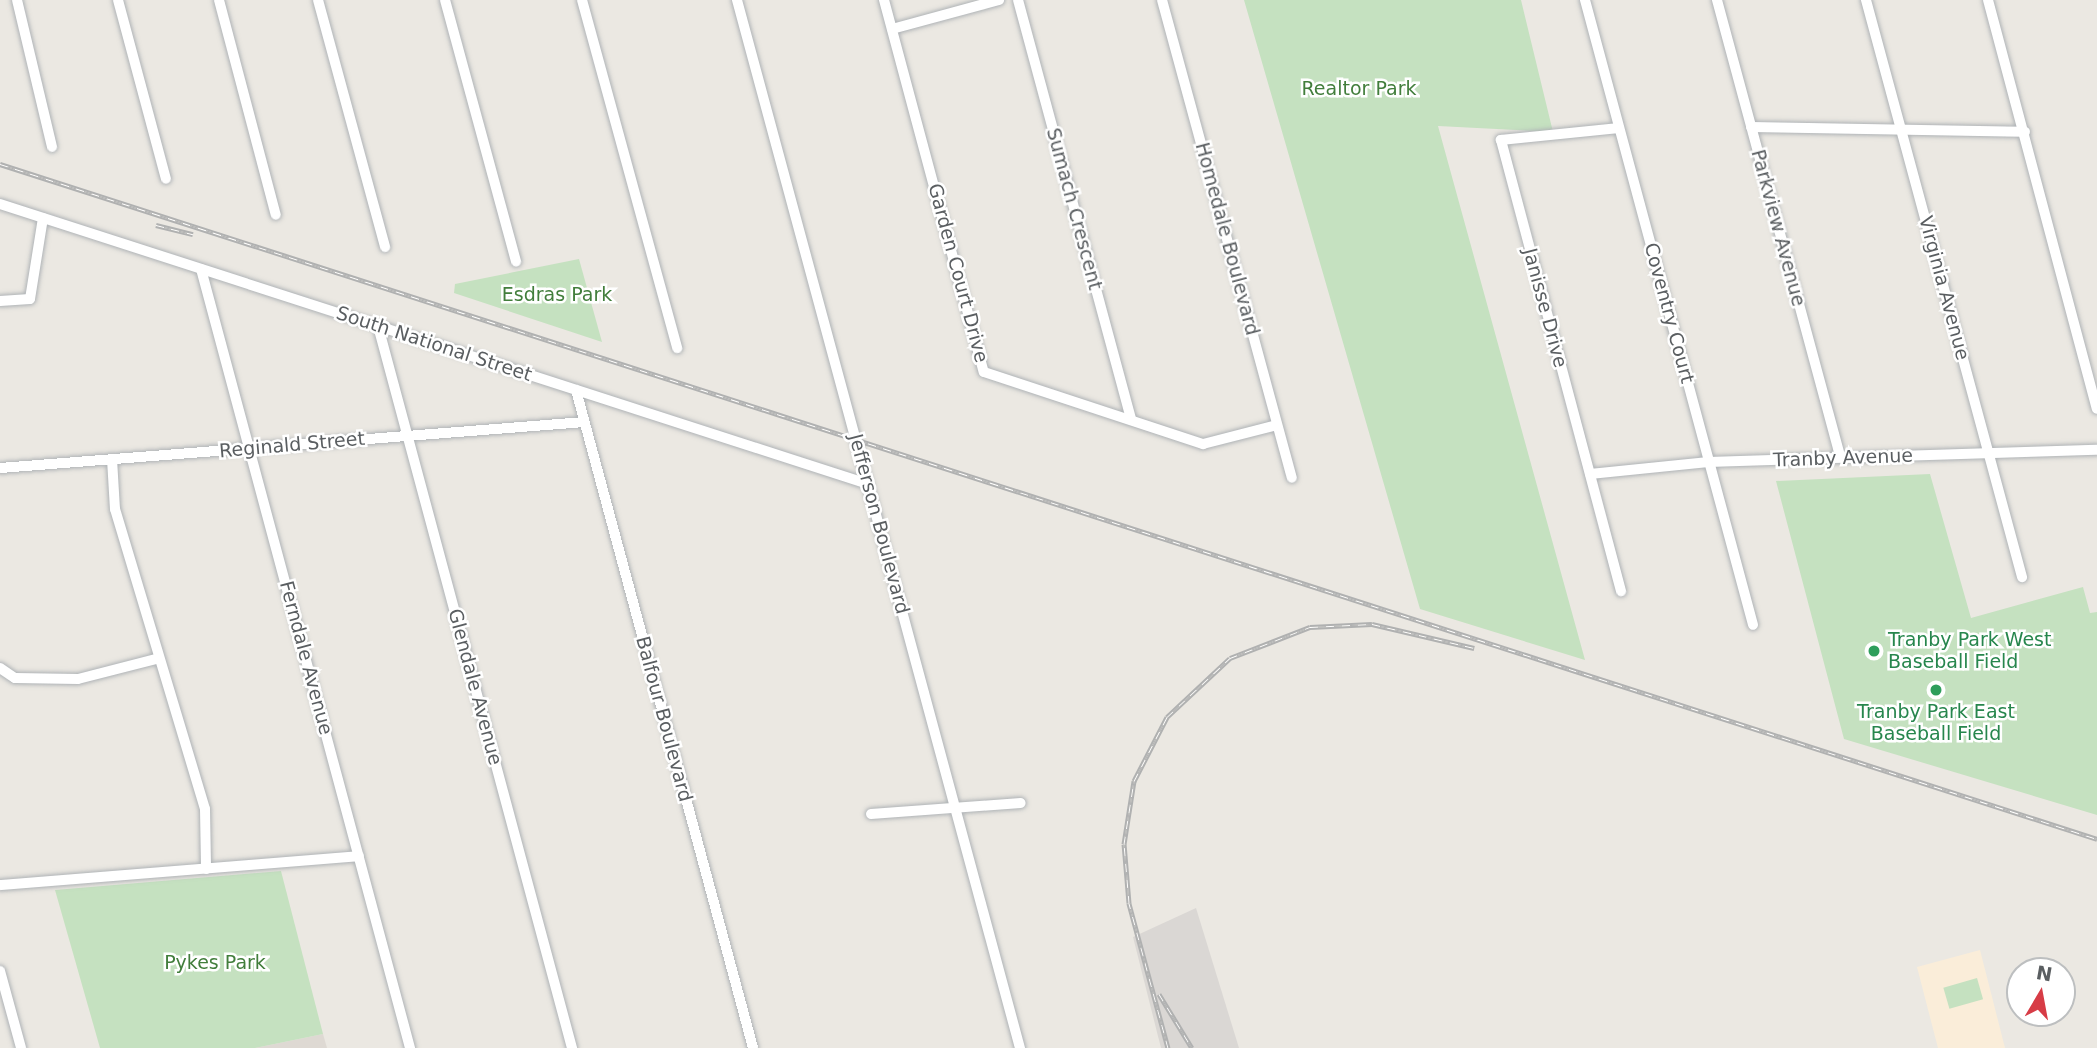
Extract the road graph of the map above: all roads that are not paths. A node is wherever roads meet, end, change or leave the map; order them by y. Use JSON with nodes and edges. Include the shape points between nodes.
{"nodes":[{"id":1,"x":17,"y":0,"type":"edge"},
{"id":2,"x":118,"y":0,"type":"edge"},
{"id":3,"x":219,"y":0,"type":"edge"},
{"id":4,"x":318,"y":0,"type":"edge"},
{"id":5,"x":445,"y":0,"type":"edge"},
{"id":6,"x":582,"y":0,"type":"edge"},
{"id":7,"x":737,"y":0,"type":"edge"},
{"id":8,"x":884,"y":0,"type":"edge"},
{"id":9,"x":999,"y":0,"type":"edge"},
{"id":10,"x":1018,"y":0,"type":"edge"},
{"id":11,"x":1163,"y":0,"type":"edge"},
{"id":12,"x":1585,"y":0,"type":"edge"},
{"id":13,"x":1717,"y":0,"type":"edge"},
{"id":14,"x":1866,"y":0,"type":"edge"},
{"id":15,"x":1988,"y":0,"type":"edge"},
{"id":16,"x":892,"y":29,"type":"junction"},
{"id":17,"x":1751,"y":127,"type":"junction"},
{"id":18,"x":1619,"y":128,"type":"junction"},
{"id":19,"x":1901,"y":128,"type":"junction"},
{"id":20,"x":2025,"y":132,"type":"junction"},
{"id":21,"x":52,"y":147,"type":"dead end"},
{"id":22,"x":166,"y":178,"type":"dead end"},
{"id":23,"x":0,"y":204,"type":"edge"},
{"id":24,"x":276,"y":215,"type":"dead end"},
{"id":25,"x":43,"y":218,"type":"junction"},
{"id":26,"x":385,"y":247,"type":"dead end"},
{"id":27,"x":516,"y":262,"type":"dead end"},
{"id":28,"x":201,"y":269,"type":"junction"},
{"id":29,"x":0,"y":300,"type":"edge"},
{"id":30,"x":378,"y":326,"type":"junction"},
{"id":31,"x":677,"y":348,"type":"dead end"},
{"id":32,"x":576,"y":390,"type":"junction"},
{"id":33,"x":2097,"y":409,"type":"edge"},
{"id":34,"x":1131,"y":418,"type":"junction"},
{"id":35,"x":584,"y":422,"type":"junction"},
{"id":36,"x":1277,"y":425,"type":"junction"},
{"id":37,"x":408,"y":436,"type":"junction"},
{"id":38,"x":249,"y":449,"type":"junction"},
{"id":39,"x":2097,"y":450,"type":"edge"},
{"id":40,"x":1989,"y":454,"type":"junction"},
{"id":41,"x":1840,"y":457,"type":"junction"},
{"id":42,"x":112,"y":459,"type":"junction"},
{"id":43,"x":1708,"y":462,"type":"junction"},
{"id":44,"x":0,"y":468,"type":"edge"},
{"id":45,"x":1590,"y":474,"type":"junction"},
{"id":46,"x":1292,"y":478,"type":"dead end"},
{"id":47,"x":867,"y":484,"type":"junction"},
{"id":48,"x":2022,"y":577,"type":"dead end"},
{"id":49,"x":1621,"y":591,"type":"dead end"},
{"id":50,"x":1753,"y":625,"type":"dead end"},
{"id":51,"x":156,"y":659,"type":"junction"},
{"id":52,"x":0,"y":668,"type":"edge"},
{"id":53,"x":1021,"y":803,"type":"dead end"},
{"id":54,"x":956,"y":808,"type":"junction"},
{"id":55,"x":871,"y":814,"type":"dead end"},
{"id":56,"x":359,"y":856,"type":"junction"},
{"id":57,"x":206,"y":869,"type":"junction"},
{"id":58,"x":0,"y":885,"type":"edge"},
{"id":59,"x":0,"y":971,"type":"edge"},
{"id":60,"x":21,"y":1048,"type":"edge"},
{"id":61,"x":411,"y":1048,"type":"edge"},
{"id":62,"x":572,"y":1048,"type":"edge"},
{"id":63,"x":753,"y":1048,"type":"edge"},
{"id":64,"x":1020,"y":1048,"type":"edge"}],
"edges":[{"from":1,"to":21,"type":"street"},
{"from":2,"to":22,"type":"street"},
{"from":3,"to":24,"type":"street"},
{"from":4,"to":26,"type":"street"},
{"from":5,"to":27,"type":"street"},
{"from":6,"to":31,"type":"street"},
{"from":7,"to":47,"type":"street","name":"Jefferson Boulevard"},
{"from":8,"to":16,"type":"street","name":"Garden Court Drive"},
{"from":9,"to":16,"type":"street"},
{"from":10,"to":34,"type":"street","name":"Sumach Crescent"},
{"from":11,"to":36,"type":"street","name":"Homedale Boulevard"},
{"from":12,"to":18,"type":"street","name":"Coventry Court"},
{"from":13,"to":17,"type":"street","name":"Parkview Avenue"},
{"from":14,"to":19,"type":"street","name":"Virginia Avenue"},
{"from":15,"to":20,"type":"street"},
{"from":16,"to":34,"type":"street","name":"Garden Court Drive","via":[[984,372]]},
{"from":17,"to":19,"type":"street"},
{"from":17,"to":41,"type":"street","name":"Parkview Avenue"},
{"from":18,"to":43,"type":"street","name":"Coventry Court"},
{"from":18,"to":45,"type":"street","name":"Janisse Drive","via":[[1501,140]]},
{"from":19,"to":20,"type":"street"},
{"from":19,"to":40,"type":"street","name":"Virginia Avenue"},
{"from":20,"to":33,"type":"street"},
{"from":23,"to":25,"type":"street","name":"South National Street"},
{"from":25,"to":28,"type":"street","name":"South National Street"},
{"from":25,"to":29,"type":"street","via":[[30,299]]},
{"from":28,"to":30,"type":"street","name":"South National Street"},
{"from":28,"to":38,"type":"street","name":"Ferndale Avenue"},
{"from":30,"to":32,"type":"street","name":"South National Street"},
{"from":30,"to":37,"type":"street","name":"Glendale Avenue"},
{"from":32,"to":35,"type":"street","name":"Balfour Boulevard"},
{"from":32,"to":47,"type":"street","name":"South National Street"},
{"from":34,"to":36,"type":"street","name":"Garden Court Drive","via":[[1203,444]]},
{"from":35,"to":37,"type":"street","name":"Reginald Street"},
{"from":35,"to":63,"type":"street","name":"Balfour Boulevard"},
{"from":36,"to":46,"type":"street","name":"Homedale Boulevard"},
{"from":37,"to":38,"type":"street","name":"Reginald Street"},
{"from":37,"to":62,"type":"street","name":"Glendale Avenue"},
{"from":38,"to":42,"type":"street","name":"Reginald Street"},
{"from":38,"to":56,"type":"street","name":"Ferndale Avenue"},
{"from":39,"to":40,"type":"street","name":"Tranby Avenue"},
{"from":40,"to":41,"type":"street","name":"Tranby Avenue"},
{"from":40,"to":48,"type":"street","name":"Virginia Avenue"},
{"from":41,"to":43,"type":"street","name":"Tranby Avenue"},
{"from":42,"to":44,"type":"street","name":"Reginald Street"},
{"from":42,"to":51,"type":"street","via":[[115,509]]},
{"from":43,"to":45,"type":"street","name":"Tranby Avenue"},
{"from":43,"to":50,"type":"street","name":"Coventry Court"},
{"from":45,"to":49,"type":"street","name":"Janisse Drive"},
{"from":47,"to":54,"type":"street","name":"Jefferson Boulevard"},
{"from":51,"to":52,"type":"street","via":[[78,679],[15,678]]},
{"from":51,"to":57,"type":"street","via":[[183,722],[205,809]]},
{"from":53,"to":54,"type":"street"},
{"from":54,"to":55,"type":"street"},
{"from":54,"to":64,"type":"street","name":"Jefferson Boulevard"},
{"from":56,"to":57,"type":"street"},
{"from":56,"to":61,"type":"street","name":"Ferndale Avenue"},
{"from":57,"to":58,"type":"street"},
{"from":59,"to":60,"type":"street"}]}
